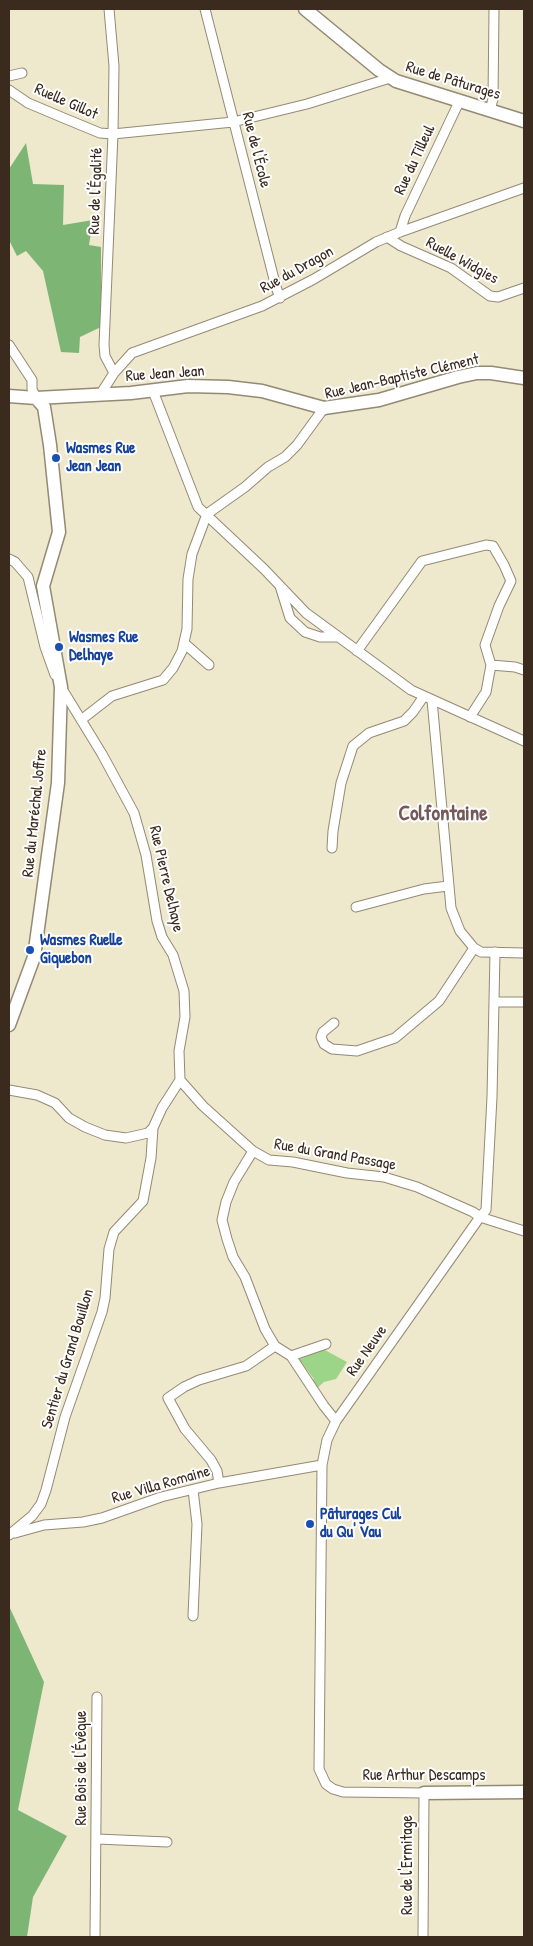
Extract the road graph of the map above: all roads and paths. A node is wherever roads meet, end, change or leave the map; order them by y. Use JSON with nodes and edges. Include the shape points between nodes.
{"nodes":[{"id":1,"x":109,"y":9,"type":"edge"},
{"id":2,"x":205,"y":9,"type":"edge"},
{"id":3,"x":306,"y":9,"type":"edge"},
{"id":4,"x":494,"y":9,"type":"edge"},
{"id":5,"x":22,"y":73,"type":"dead end"},
{"id":6,"x":9,"y":76,"type":"edge"},
{"id":7,"x":390,"y":78,"type":"junction"},
{"id":8,"x":9,"y":90,"type":"edge"},
{"id":9,"x":459,"y":102,"type":"junction"},
{"id":10,"x":490,"y":110,"type":"junction"},
{"id":11,"x":524,"y":120,"type":"edge"},
{"id":12,"x":234,"y":122,"type":"junction"},
{"id":13,"x":113,"y":134,"type":"junction"},
{"id":14,"x":524,"y":188,"type":"edge"},
{"id":15,"x":400,"y":232,"type":"junction"},
{"id":16,"x":387,"y":237,"type":"junction"},
{"id":17,"x":524,"y":288,"type":"edge"},
{"id":18,"x":280,"y":298,"type":"junction"},
{"id":19,"x":9,"y":345,"type":"edge"},
{"id":20,"x":114,"y":372,"type":"junction"},
{"id":21,"x":524,"y":378,"type":"edge"},
{"id":22,"x":153,"y":391,"type":"junction"},
{"id":23,"x":100,"y":395,"type":"junction"},
{"id":24,"x":9,"y":396,"type":"edge"},
{"id":25,"x":36,"y":398,"type":"junction"},
{"id":26,"x":324,"y":408,"type":"junction"},
{"id":27,"x":207,"y":514,"type":"junction"},
{"id":28,"x":9,"y":559,"type":"edge"},
{"id":29,"x":280,"y":586,"type":"junction"},
{"id":30,"x":338,"y":637,"type":"junction"},
{"id":31,"x":184,"y":643,"type":"junction"},
{"id":32,"x":358,"y":651,"type":"junction"},
{"id":33,"x":209,"y":664,"type":"dead end"},
{"id":34,"x":491,"y":665,"type":"junction"},
{"id":35,"x":524,"y":670,"type":"edge"},
{"id":36,"x":61,"y":687,"type":"junction"},
{"id":37,"x":428,"y":698,"type":"junction"},
{"id":38,"x":470,"y":717,"type":"junction"},
{"id":39,"x":81,"y":720,"type":"junction"},
{"id":40,"x":524,"y":741,"type":"edge"},
{"id":41,"x":332,"y":848,"type":"dead end"},
{"id":42,"x":448,"y":886,"type":"junction"},
{"id":43,"x":356,"y":907,"type":"dead end"},
{"id":44,"x":474,"y":948,"type":"junction"},
{"id":45,"x":494,"y":952,"type":"junction"},
{"id":46,"x":524,"y":953,"type":"edge"},
{"id":47,"x":494,"y":1002,"type":"junction"},
{"id":48,"x":524,"y":1002,"type":"edge"},
{"id":49,"x":334,"y":1023,"type":"dead end"},
{"id":50,"x":9,"y":1025,"type":"edge"},
{"id":51,"x":180,"y":1080,"type":"junction"},
{"id":52,"x":9,"y":1090,"type":"edge"},
{"id":53,"x":153,"y":1128,"type":"junction"},
{"id":54,"x":253,"y":1151,"type":"junction"},
{"id":55,"x":480,"y":1216,"type":"junction"},
{"id":56,"x":524,"y":1231,"type":"edge"},
{"id":57,"x":326,"y":1344,"type":"dead end"},
{"id":58,"x":274,"y":1346,"type":"junction"},
{"id":59,"x":291,"y":1356,"type":"junction"},
{"id":60,"x":336,"y":1421,"type":"junction"},
{"id":61,"x":322,"y":1465,"type":"junction"},
{"id":62,"x":219,"y":1483,"type":"junction"},
{"id":63,"x":193,"y":1490,"type":"junction"},
{"id":64,"x":9,"y":1535,"type":"edge"},
{"id":65,"x":193,"y":1616,"type":"dead end"},
{"id":66,"x":97,"y":1697,"type":"dead end"},
{"id":67,"x":326,"y":1784,"type":"joint"},
{"id":68,"x":524,"y":1792,"type":"edge"},
{"id":69,"x":424,"y":1793,"type":"junction"},
{"id":70,"x":97,"y":1839,"type":"junction"},
{"id":71,"x":167,"y":1842,"type":"dead end"},
{"id":72,"x":95,"y":1937,"type":"edge"},
{"id":73,"x":423,"y":1937,"type":"edge"}],
"edges":[{"from":1,"to":13,"type":"street","name":"Rue de l'Égalité","via":[[114,66]]},
{"from":2,"to":12,"type":"street","name":"Rue de l'École"},
{"from":3,"to":7,"type":"street","name":"Rue de Pâturages"},
{"from":4,"to":10,"type":"street","via":[[493,99]]},
{"from":5,"to":6,"type":"street"},
{"from":7,"to":9,"type":"street","name":"Rue de Pâturages"},
{"from":7,"to":12,"type":"street","name":"Ruelle Gillot"},
{"from":8,"to":13,"type":"street","name":"Ruelle Gillot","via":[[28,103],[66,120],[100,133]]},
{"from":9,"to":10,"type":"street","name":"Rue de Pâturages"},
{"from":9,"to":15,"type":"street","name":"Rue du Tilleul"},
{"from":10,"to":11,"type":"street","name":"Rue de Pâturages"},
{"from":12,"to":13,"type":"street","name":"Ruelle Gillot"},
{"from":12,"to":18,"type":"street","name":"Rue de l'École"},
{"from":13,"to":20,"type":"street","name":"Rue de l'Égalité","via":[[104,346],[105,356]]},
{"from":14,"to":15,"type":"street","name":"Rue du Dragon"},
{"from":15,"to":16,"type":"street","name":"Rue du Dragon"},
{"from":16,"to":17,"type":"street","name":"Ruelle Widgies","via":[[451,268],[490,296],[498,297]]},
{"from":16,"to":18,"type":"street","name":"Rue du Dragon"},
{"from":18,"to":20,"type":"street","name":"Rue du Dragon","via":[[228,320],[132,353]]},
{"from":19,"to":25,"type":"street","name":"Rue du Maréchal Joffre","via":[[32,380]]},
{"from":20,"to":23,"type":"street","name":"Rue du Dragon"},
{"from":21,"to":26,"type":"street","name":"Rue Jean-Baptiste Clément","via":[[477,373],[379,400]]},
{"from":22,"to":23,"type":"street","name":"Rue Jean Jean"},
{"from":22,"to":26,"type":"street","name":"Rue Jean Jean","via":[[188,386],[228,387]]},
{"from":22,"to":27,"type":"street","via":[[198,507]]},
{"from":23,"to":25,"type":"street","name":"Rue Jean Jean"},
{"from":24,"to":25,"type":"street","name":"Rue Jean Jean"},
{"from":25,"to":36,"type":"street","name":"Rue du Maréchal Joffre","via":[[44,407],[60,532],[44,586]]},
{"from":26,"to":27,"type":"street","name":"Rue Jean-Baptiste Clément","via":[[285,457]]},
{"from":27,"to":29,"type":"street"},
{"from":27,"to":31,"type":"street","via":[[192,554]]},
{"from":28,"to":36,"type":"street","name":"Rue Pierre Delhaye","via":[[28,577],[44,647]]},
{"from":29,"to":30,"type":"street","via":[[306,613]]},
{"from":29,"to":30,"type":"street","via":[[290,618],[305,632],[320,637]]},
{"from":30,"to":32,"type":"street"},
{"from":31,"to":33,"type":"street"},
{"from":31,"to":39,"type":"street","via":[[173,668],[163,680],[112,696]]},
{"from":32,"to":34,"type":"street","via":[[422,561],[486,545],[493,546],[511,581],[485,645]]},
{"from":32,"to":37,"type":"street","via":[[411,690]]},
{"from":34,"to":35,"type":"street"},
{"from":34,"to":38,"type":"street","via":[[486,692]]},
{"from":36,"to":39,"type":"street","name":"Rue Pierre Delhaye"},
{"from":36,"to":50,"type":"street","name":"Rue du Maréchal Joffre","via":[[58,783],[34,957]]},
{"from":37,"to":38,"type":"street"},
{"from":37,"to":41,"type":"street","via":[[404,721],[369,733],[353,746],[341,783]]},
{"from":37,"to":42,"type":"street"},
{"from":38,"to":40,"type":"street"},
{"from":39,"to":51,"type":"street","name":"Rue Pierre Delhaye","via":[[134,813],[146,855],[157,921],[180,972],[185,1017],[179,1050]]},
{"from":42,"to":43,"type":"street"},
{"from":42,"to":44,"type":"street","via":[[451,908],[460,931]]},
{"from":44,"to":45,"type":"street","via":[[481,952]]},
{"from":44,"to":49,"type":"street","via":[[438,1001],[395,1038],[357,1050],[332,1049],[324,1044],[321,1037]]},
{"from":45,"to":46,"type":"street"},
{"from":45,"to":47,"type":"street","name":"Rue Neuve"},
{"from":47,"to":48,"type":"street"},
{"from":47,"to":55,"type":"street","name":"Rue Neuve","via":[[486,1210]]},
{"from":51,"to":53,"type":"street"},
{"from":51,"to":54,"type":"street","name":"Rue du Grand Passage","via":[[203,1106]]},
{"from":52,"to":53,"type":"street","via":[[37,1095],[55,1103],[69,1118],[105,1136],[126,1138],[148,1133]]},
{"from":53,"to":64,"type":"street","name":"Sentier du Grand Bouillon","via":[[143,1201],[114,1232],[102,1312],[65,1418],[46,1490],[32,1516]]},
{"from":54,"to":55,"type":"street","name":"Rue du Grand Passage","via":[[269,1160],[384,1177],[417,1187]]},
{"from":54,"to":58,"type":"street","via":[[234,1182],[222,1220],[233,1257],[245,1277]]},
{"from":55,"to":56,"type":"street","name":"Rue du Grand Passage"},
{"from":55,"to":60,"type":"street","name":"Rue Neuve"},
{"from":57,"to":59,"type":"street"},
{"from":58,"to":59,"type":"street"},
{"from":58,"to":62,"type":"street","via":[[246,1366],[199,1380],[168,1398],[185,1429],[211,1460]]},
{"from":59,"to":60,"type":"street"},
{"from":60,"to":61,"type":"street","name":"Rue Neuve","via":[[327,1440]]},
{"from":61,"to":62,"type":"street","name":"Rue Villa Romaine"},
{"from":61,"to":67,"type":"street","name":"Rue Neuve","via":[[318,1758],[321,1778]]},
{"from":62,"to":63,"type":"street","name":"Rue Villa Romaine"},
{"from":63,"to":64,"type":"street","name":"Rue Villa Romaine","via":[[155,1499],[102,1518],[44,1526]]},
{"from":63,"to":65,"type":"street","via":[[197,1524]]},
{"from":66,"to":70,"type":"street","name":"Rue Bois de l'Évêque"},
{"from":67,"to":69,"type":"street","name":"Rue Arthur Descamps","via":[[343,1792]]},
{"from":68,"to":69,"type":"street","name":"Rue Arthur Descamps"},
{"from":69,"to":73,"type":"street","name":"Rue de l'Ermitage"},
{"from":70,"to":71,"type":"street","name":"Rue Bois de l'Évêque"},
{"from":70,"to":72,"type":"street","name":"Rue Bois de l'Évêque"}]}
